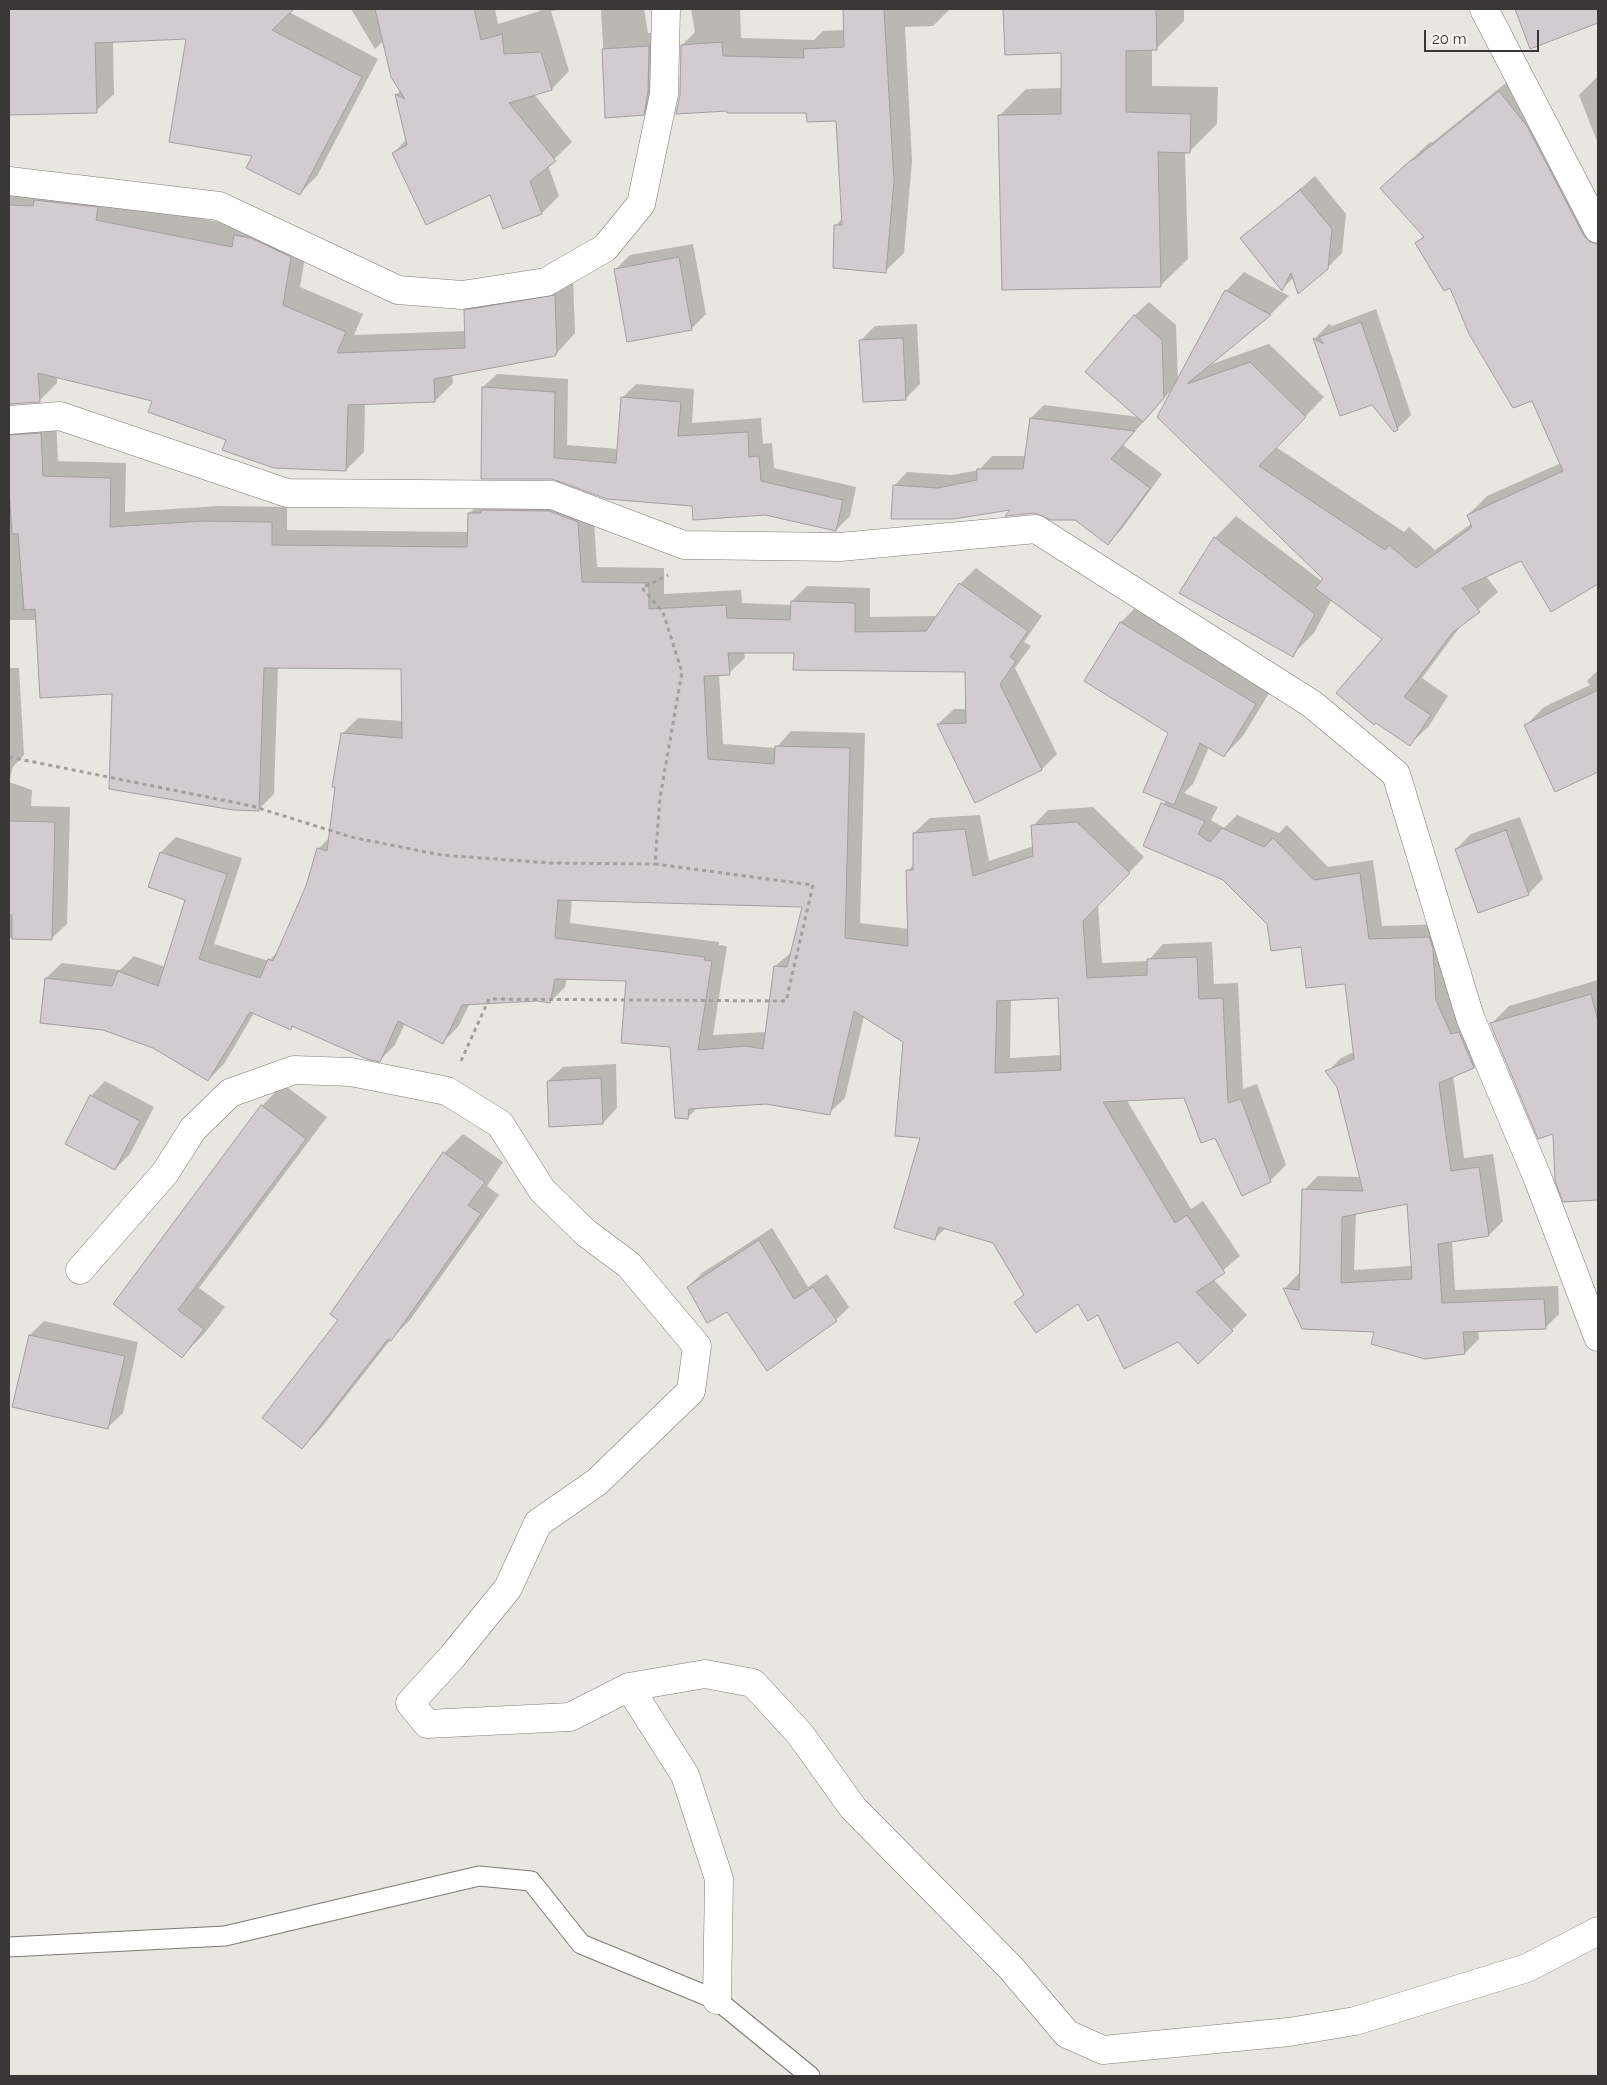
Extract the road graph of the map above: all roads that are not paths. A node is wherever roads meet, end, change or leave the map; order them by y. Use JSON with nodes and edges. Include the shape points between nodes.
{"nodes":[{"id":1,"x":666,"y":9,"type":"edge"},
{"id":2,"x":1484,"y":9,"type":"edge"},
{"id":3,"x":9,"y":181,"type":"edge"},
{"id":4,"x":1598,"y":229,"type":"edge"},
{"id":5,"x":9,"y":420,"type":"edge"},
{"id":6,"x":80,"y":1270,"type":"dead end"},
{"id":7,"x":1598,"y":1337,"type":"edge"},
{"id":8,"x":629,"y":1687,"type":"junction"},
{"id":9,"x":1598,"y":1931,"type":"edge"},
{"id":10,"x":9,"y":1947,"type":"edge"},
{"id":11,"x":716,"y":2000,"type":"junction"},
{"id":12,"x":810,"y":2076,"type":"edge"}],
"edges":[{"from":1,"to":3,"type":"street","via":[[664,94],[641,204],[605,248],[546,282],[462,295],[398,290],[219,206]]},
{"from":2,"to":4,"type":"street"},
{"from":5,"to":7,"type":"street","via":[[60,416],[287,493],[552,495],[684,545],[840,546],[1036,529],[1312,704],[1396,774],[1470,1017],[1538,1178]]},
{"from":6,"to":8,"type":"street","via":[[165,1173],[193,1129],[230,1093],[294,1070],[351,1072],[447,1091],[500,1124],[542,1190],[586,1233],[629,1265],[697,1346],[691,1391],[597,1482],[538,1523],[508,1588],[410,1703],[427,1724],[570,1717]]},
{"from":8,"to":9,"type":"street","via":[[705,1674],[753,1683],[800,1734],[853,1808],[1011,1968],[1067,2034],[1103,2050],[1289,2032],[1355,2021],[1527,1968]]},
{"from":8,"to":11,"type":"street","via":[[685,1775],[720,1879]]},
{"from":10,"to":11,"type":"lane","via":[[224,1936],[479,1876],[531,1881],[581,1944]]},
{"from":11,"to":12,"type":"lane"}]}
